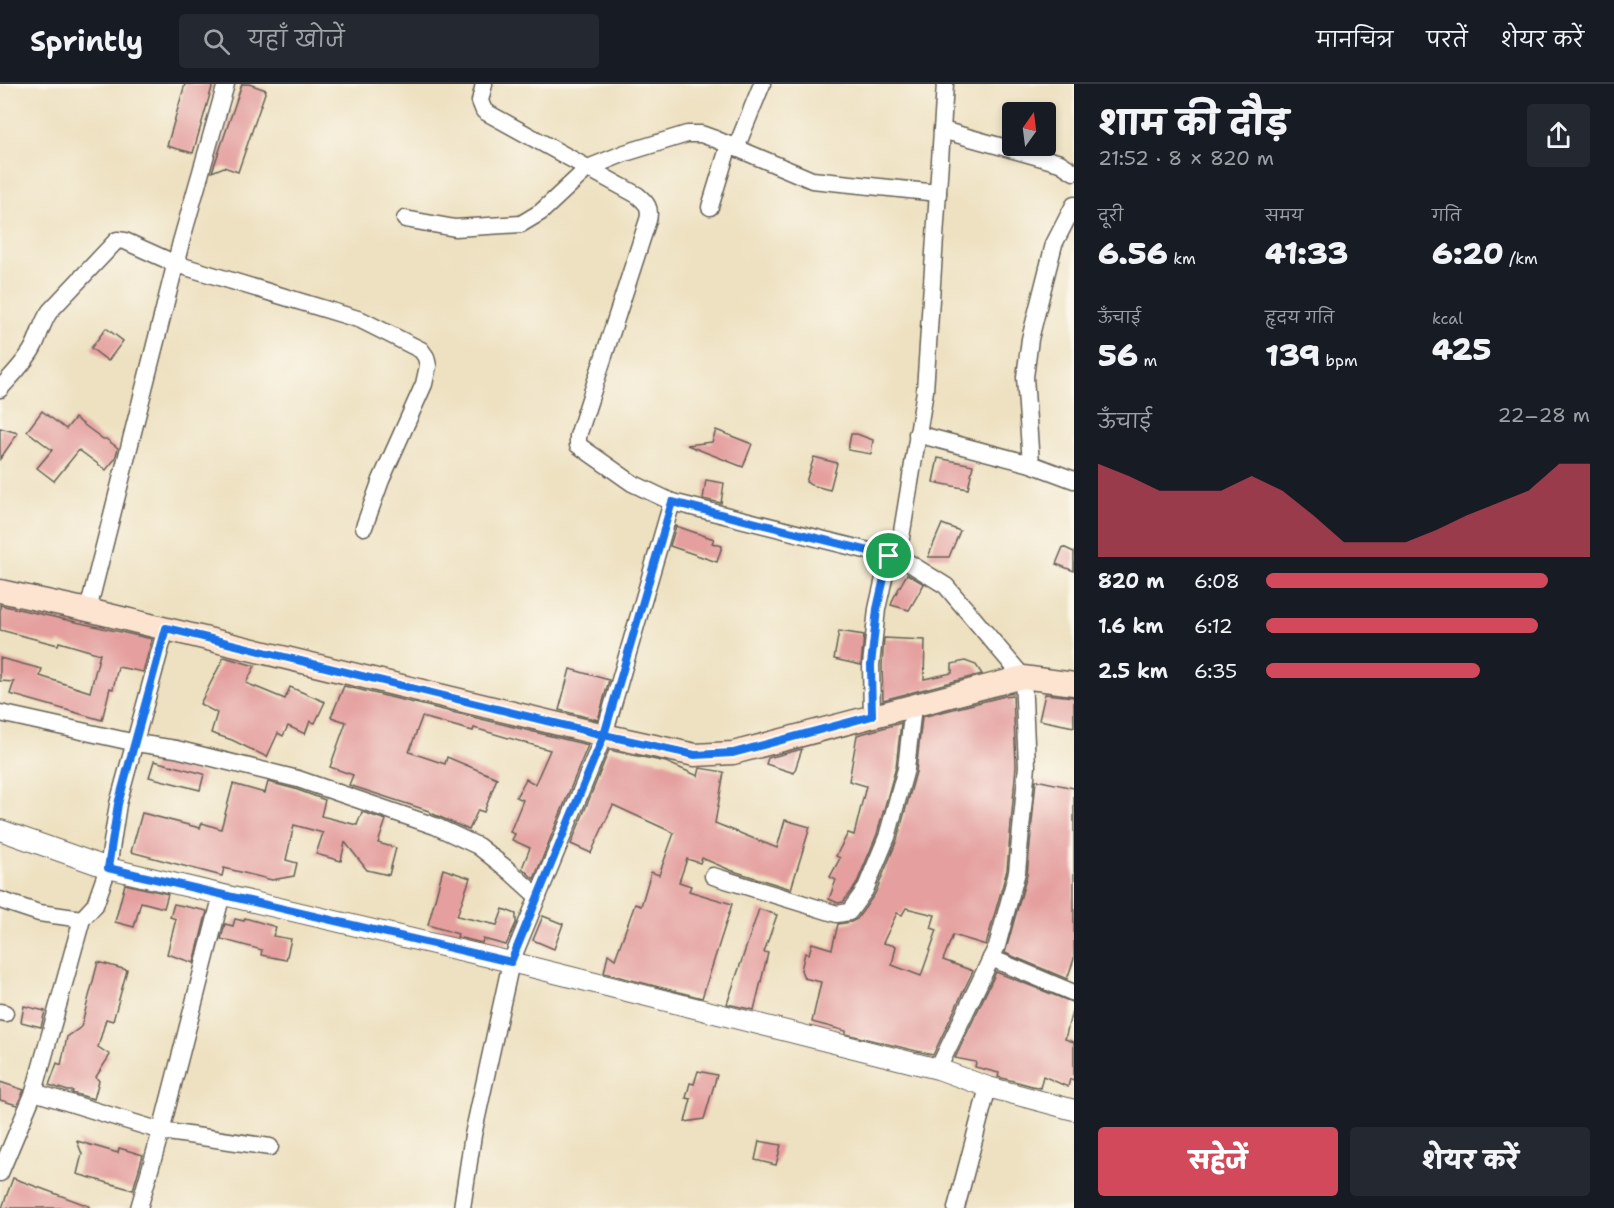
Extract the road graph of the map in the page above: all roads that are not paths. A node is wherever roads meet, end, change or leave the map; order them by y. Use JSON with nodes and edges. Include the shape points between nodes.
{"nodes":[{"id":1,"x":226,"y":84,"type":"edge"},
{"id":2,"x":484,"y":84,"type":"edge"},
{"id":3,"x":762,"y":84,"type":"edge"},
{"id":4,"x":945,"y":84,"type":"edge"},
{"id":5,"x":942,"y":130,"type":"junction"},
{"id":6,"x":733,"y":147,"type":"junction"},
{"id":7,"x":588,"y":168,"type":"junction"},
{"id":8,"x":1074,"y":171,"type":"edge"},
{"id":9,"x":938,"y":193,"type":"junction"},
{"id":10,"x":1074,"y":206,"type":"edge"},
{"id":11,"x":710,"y":207,"type":"dead end"},
{"id":12,"x":405,"y":219,"type":"dead end"},
{"id":13,"x":176,"y":264,"type":"junction"},
{"id":14,"x":0,"y":389,"type":"edge"},
{"id":15,"x":917,"y":435,"type":"junction"},
{"id":16,"x":1031,"y":464,"type":"junction"},
{"id":17,"x":1074,"y":480,"type":"edge"},
{"id":18,"x":672,"y":502,"type":"junction"},
{"id":19,"x":364,"y":527,"type":"dead end"},
{"id":20,"x":893,"y":556,"type":"junction"},
{"id":21,"x":0,"y":591,"type":"edge"},
{"id":22,"x":88,"y":610,"type":"junction"},
{"id":23,"x":166,"y":628,"type":"junction"},
{"id":24,"x":1023,"y":677,"type":"junction"},
{"id":25,"x":1074,"y":684,"type":"edge"},
{"id":26,"x":913,"y":706,"type":"junction"},
{"id":27,"x":0,"y":713,"type":"edge"},
{"id":28,"x":872,"y":716,"type":"junction"},
{"id":29,"x":604,"y":735,"type":"junction"},
{"id":30,"x":136,"y":743,"type":"junction"},
{"id":31,"x":0,"y":830,"type":"edge"},
{"id":32,"x":108,"y":868,"type":"junction"},
{"id":33,"x":713,"y":876,"type":"dead end"},
{"id":34,"x":222,"y":894,"type":"junction"},
{"id":35,"x":538,"y":897,"type":"junction"},
{"id":36,"x":0,"y":900,"type":"edge"},
{"id":37,"x":82,"y":919,"type":"junction"},
{"id":38,"x":991,"y":958,"type":"junction"},
{"id":39,"x":511,"y":962,"type":"junction"},
{"id":40,"x":1074,"y":993,"type":"edge"},
{"id":41,"x":938,"y":1070,"type":"junction"},
{"id":42,"x":988,"y":1087,"type":"junction"},
{"id":43,"x":34,"y":1092,"type":"junction"},
{"id":44,"x":1074,"y":1110,"type":"edge"},
{"id":45,"x":161,"y":1131,"type":"junction"},
{"id":46,"x":270,"y":1147,"type":"dead end"},
{"id":47,"x":0,"y":1173,"type":"edge"},
{"id":48,"x":139,"y":1208,"type":"edge"},
{"id":49,"x":462,"y":1208,"type":"edge"},
{"id":50,"x":956,"y":1208,"type":"edge"}],
"edges":[{"from":1,"to":13,"type":"street"},
{"from":2,"to":7,"type":"street","via":[[480,101],[484,111]]},
{"from":3,"to":6,"type":"street"},
{"from":4,"to":5,"type":"street"},
{"from":5,"to":8,"type":"street","via":[[1060,163]]},
{"from":5,"to":9,"type":"street"},
{"from":6,"to":7,"type":"street","via":[[701,134],[687,134]]},
{"from":6,"to":9,"type":"street","via":[[812,180]]},
{"from":6,"to":11,"type":"street"},
{"from":7,"to":12,"type":"street","via":[[541,212],[521,224],[455,228]]},
{"from":7,"to":18,"type":"street","via":[[637,195],[650,211],[578,444],[632,483]]},
{"from":9,"to":15,"type":"street","via":[[925,391]]},
{"from":10,"to":16,"type":"street","via":[[1054,243],[1029,339],[1025,377]]},
{"from":13,"to":14,"type":"street","via":[[117,240],[50,311],[26,358]]},
{"from":13,"to":19,"type":"street","via":[[361,320],[421,350],[428,366],[424,384]]},
{"from":13,"to":22,"type":"street"},
{"from":15,"to":16,"type":"street"},
{"from":15,"to":20,"type":"street"},
{"from":16,"to":17,"type":"street"},
{"from":18,"to":20,"type":"street"},
{"from":18,"to":29,"type":"street"},
{"from":20,"to":24,"type":"street","via":[[946,586]]},
{"from":20,"to":28,"type":"street","via":[[876,620],[871,665]]},
{"from":21,"to":22,"type":"main road"},
{"from":22,"to":23,"type":"main road"},
{"from":23,"to":29,"type":"main road"},
{"from":23,"to":30,"type":"street"},
{"from":24,"to":25,"type":"main road"},
{"from":24,"to":26,"type":"main road"},
{"from":24,"to":38,"type":"street","via":[[1027,766],[1017,872]]},
{"from":26,"to":28,"type":"main road"},
{"from":26,"to":33,"type":"street","via":[[906,769],[887,837],[865,890],[849,912],[837,914]]},
{"from":27,"to":30,"type":"street"},
{"from":28,"to":29,"type":"main road","via":[[733,753],[695,755]]},
{"from":29,"to":35,"type":"street"},
{"from":30,"to":32,"type":"street","via":[[118,804]]},
{"from":30,"to":35,"type":"street","via":[[298,779],[435,826],[478,846]]},
{"from":31,"to":32,"type":"street"},
{"from":32,"to":34,"type":"street"},
{"from":32,"to":37,"type":"street","via":[[95,905]]},
{"from":34,"to":39,"type":"street"},
{"from":34,"to":45,"type":"street"},
{"from":35,"to":39,"type":"street"},
{"from":36,"to":37,"type":"street","via":[[39,913]]},
{"from":37,"to":43,"type":"street"},
{"from":38,"to":40,"type":"street"},
{"from":38,"to":41,"type":"street"},
{"from":39,"to":41,"type":"street"},
{"from":39,"to":49,"type":"street","via":[[473,1135]]},
{"from":41,"to":42,"type":"street"},
{"from":42,"to":44,"type":"street"},
{"from":42,"to":50,"type":"street"},
{"from":43,"to":45,"type":"street"},
{"from":43,"to":47,"type":"street"},
{"from":45,"to":46,"type":"street"},
{"from":45,"to":48,"type":"street"}]}
